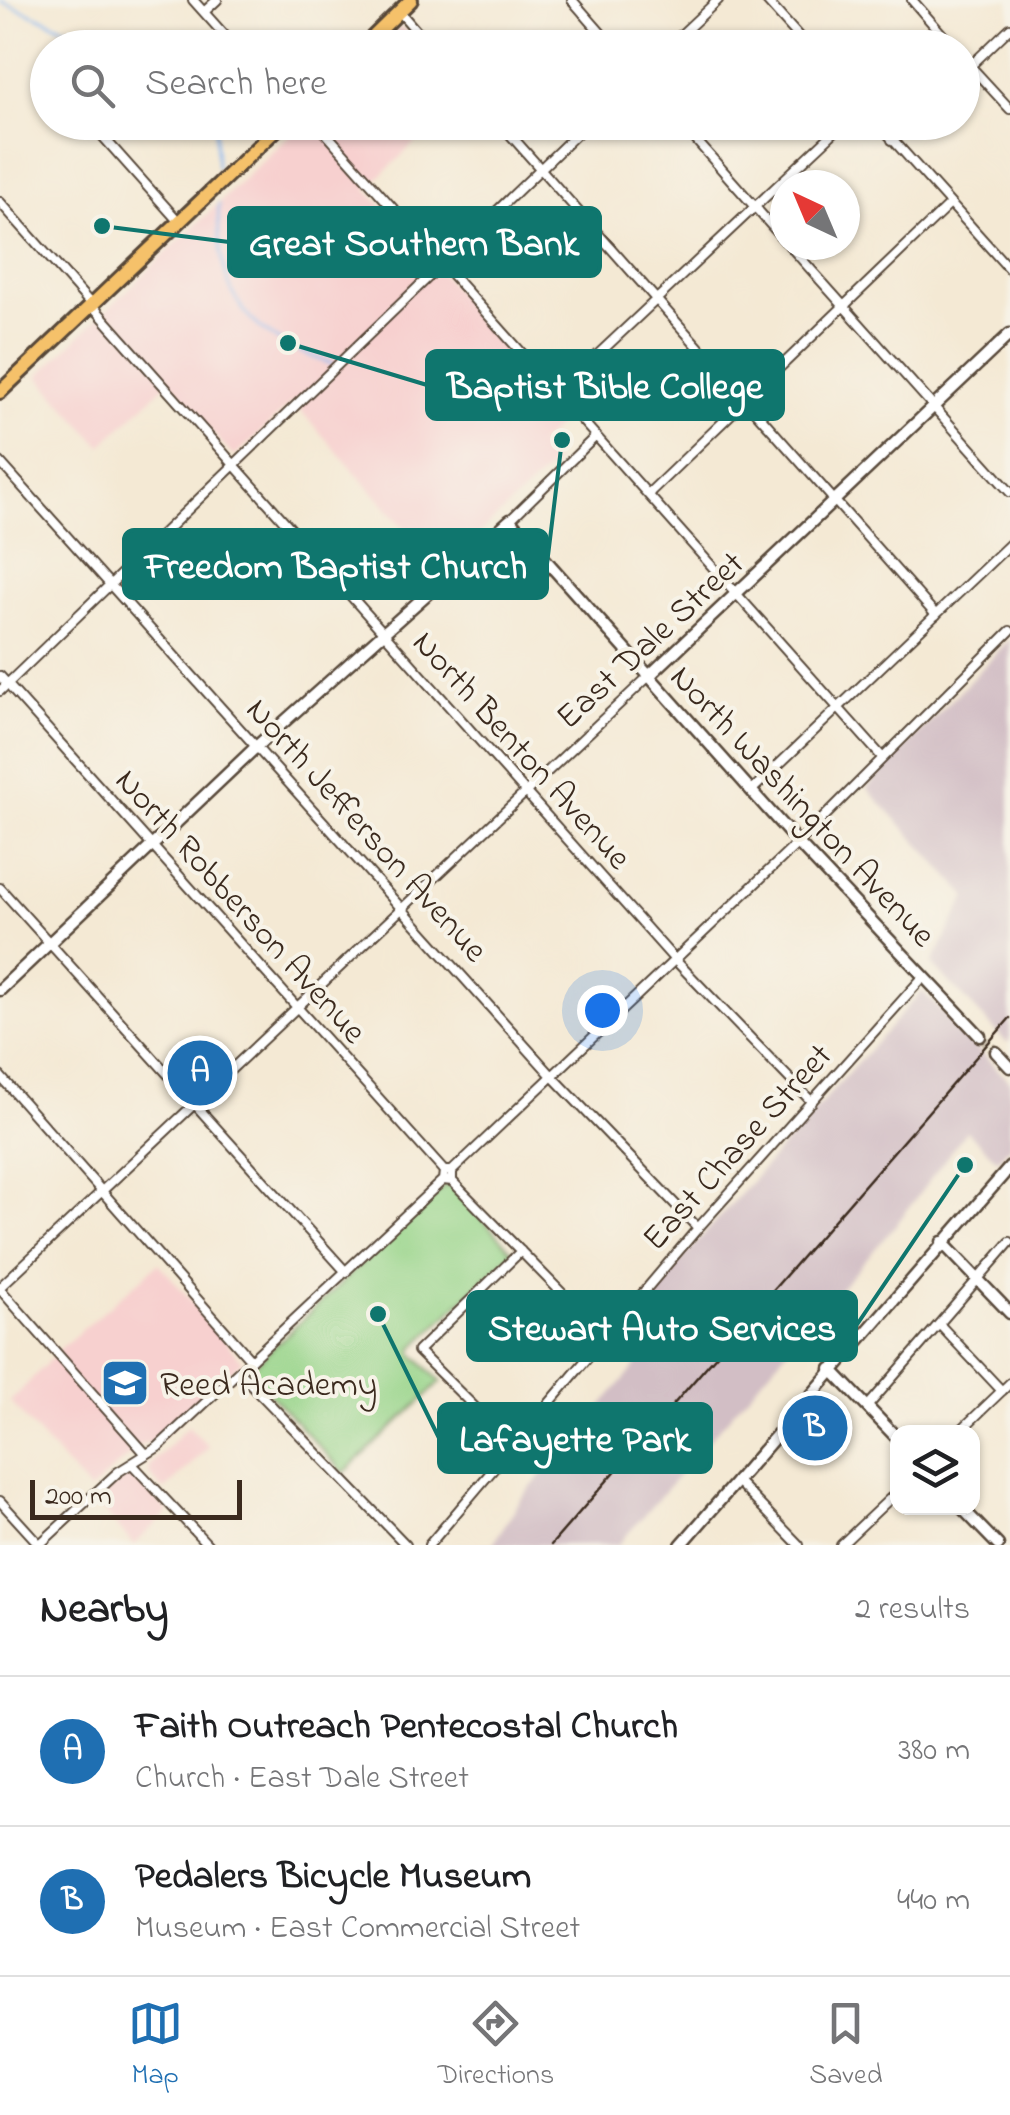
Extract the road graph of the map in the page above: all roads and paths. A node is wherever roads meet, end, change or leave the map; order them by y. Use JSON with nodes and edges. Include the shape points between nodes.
{"nodes":[{"id":1,"x":193,"y":0,"type":"edge"},
{"id":2,"x":216,"y":0,"type":"edge"},
{"id":3,"x":411,"y":0,"type":"edge"},
{"id":4,"x":572,"y":0,"type":"edge"},
{"id":5,"x":718,"y":0,"type":"edge"},
{"id":6,"x":766,"y":0,"type":"edge"},
{"id":7,"x":912,"y":0,"type":"edge"},
{"id":8,"x":204,"y":12,"type":"junction"},
{"id":9,"x":399,"y":12,"type":"junction"},
{"id":10,"x":1010,"y":28,"type":"edge"},
{"id":11,"x":220,"y":30,"type":"edge"},
{"id":12,"x":380,"y":30,"type":"edge"},
{"id":13,"x":415,"y":30,"type":"edge"},
{"id":14,"x":598,"y":30,"type":"edge"},
{"id":15,"x":686,"y":30,"type":"edge"},
{"id":16,"x":793,"y":30,"type":"edge"},
{"id":17,"x":938,"y":30,"type":"edge"},
{"id":18,"x":980,"y":57,"type":"edge"},
{"id":19,"x":980,"y":76,"type":"edge"},
{"id":20,"x":1010,"y":109,"type":"edge"},
{"id":21,"x":106,"y":140,"type":"edge"},
{"id":22,"x":265,"y":140,"type":"edge"},
{"id":23,"x":332,"y":140,"type":"edge"},
{"id":24,"x":515,"y":140,"type":"edge"},
{"id":25,"x":570,"y":140,"type":"edge"},
{"id":26,"x":696,"y":140,"type":"edge"},
{"id":27,"x":826,"y":140,"type":"edge"},
{"id":28,"x":892,"y":140,"type":"edge"},
{"id":29,"x":540,"y":169,"type":"junction"},
{"id":30,"x":0,"y":202,"type":"edge"},
{"id":31,"x":950,"y":204,"type":"junction"},
{"id":32,"x":754,"y":206,"type":"junction"},
{"id":33,"x":180,"y":222,"type":"junction"},
{"id":34,"x":770,"y":224,"type":"edge"},
{"id":35,"x":802,"y":260,"type":"edge"},
{"id":36,"x":442,"y":265,"type":"junction"},
{"id":37,"x":1010,"y":270,"type":"edge"},
{"id":38,"x":655,"y":299,"type":"junction"},
{"id":39,"x":91,"y":305,"type":"junction"},
{"id":40,"x":844,"y":308,"type":"junction"},
{"id":41,"x":1010,"y":334,"type":"edge"},
{"id":42,"x":0,"y":392,"type":"edge"},
{"id":43,"x":557,"y":393,"type":"junction"},
{"id":44,"x":746,"y":401,"type":"junction"},
{"id":45,"x":934,"y":408,"type":"junction"},
{"id":46,"x":596,"y":436,"type":"junction"},
{"id":47,"x":0,"y":462,"type":"edge"},
{"id":48,"x":234,"y":467,"type":"junction"},
{"id":49,"x":1010,"y":492,"type":"edge"},
{"id":50,"x":648,"y":494,"type":"junction"},
{"id":51,"x":836,"y":502,"type":"junction"},
{"id":52,"x":510,"y":520,"type":"junction"},
{"id":53,"x":1010,"y":544,"type":"edge"},
{"id":54,"x":112,"y":584,"type":"junction"},
{"id":55,"x":737,"y":595,"type":"junction"},
{"id":56,"x":936,"y":615,"type":"junction"},
{"id":57,"x":1010,"y":631,"type":"edge"},
{"id":58,"x":382,"y":633,"type":"junction"},
{"id":59,"x":0,"y":676,"type":"edge"},
{"id":60,"x":648,"y":677,"type":"junction"},
{"id":61,"x":4,"y":687,"type":"edge"},
{"id":62,"x":838,"y":709,"type":"junction"},
{"id":63,"x":256,"y":746,"type":"junction"},
{"id":64,"x":882,"y":757,"type":"junction"},
{"id":65,"x":751,"y":792,"type":"junction"},
{"id":66,"x":525,"y":793,"type":"junction"},
{"id":67,"x":798,"y":843,"type":"junction"},
{"id":68,"x":150,"y":844,"type":"junction"},
{"id":69,"x":0,"y":888,"type":"edge"},
{"id":70,"x":403,"y":908,"type":"junction"},
{"id":71,"x":48,"y":942,"type":"junction"},
{"id":72,"x":675,"y":960,"type":"junction"},
{"id":73,"x":924,"y":976,"type":"junction"},
{"id":74,"x":0,"y":990,"type":"edge"},
{"id":75,"x":298,"y":1008,"type":"junction"},
{"id":76,"x":980,"y":1036,"type":"tunnel mouth"},
{"id":77,"x":996,"y":1052,"type":"tunnel mouth"},
{"id":78,"x":1010,"y":1067,"type":"edge"},
{"id":79,"x":0,"y":1076,"type":"edge"},
{"id":80,"x":553,"y":1076,"type":"junction"},
{"id":81,"x":812,"y":1102,"type":"junction"},
{"id":82,"x":195,"y":1106,"type":"junction"},
{"id":83,"x":1010,"y":1166,"type":"edge"},
{"id":84,"x":448,"y":1176,"type":"junction"},
{"id":85,"x":103,"y":1191,"type":"junction"},
{"id":86,"x":698,"y":1228,"type":"junction"},
{"id":87,"x":942,"y":1242,"type":"junction"},
{"id":88,"x":1010,"y":1242,"type":"edge"},
{"id":89,"x":521,"y":1250,"type":"junction"},
{"id":90,"x":346,"y":1272,"type":"junction"},
{"id":91,"x":977,"y":1278,"type":"junction"},
{"id":92,"x":0,"y":1288,"type":"edge"},
{"id":93,"x":1010,"y":1313,"type":"edge"},
{"id":94,"x":939,"y":1324,"type":"junction"},
{"id":95,"x":605,"y":1337,"type":"junction"},
{"id":96,"x":251,"y":1360,"type":"junction"},
{"id":97,"x":830,"y":1369,"type":"junction"},
{"id":98,"x":239,"y":1372,"type":"junction"},
{"id":99,"x":1010,"y":1383,"type":"edge"},
{"id":100,"x":1002,"y":1391,"type":"junction"},
{"id":101,"x":867,"y":1407,"type":"junction"},
{"id":102,"x":966,"y":1425,"type":"edge"},
{"id":103,"x":890,"y":1431,"type":"edge"},
{"id":104,"x":132,"y":1438,"type":"junction"},
{"id":105,"x":514,"y":1445,"type":"junction"},
{"id":106,"x":146,"y":1454,"type":"junction"},
{"id":107,"x":129,"y":1466,"type":"junction"},
{"id":108,"x":736,"y":1480,"type":"junction"},
{"id":109,"x":890,"y":1499,"type":"edge"},
{"id":110,"x":0,"y":1501,"type":"edge"},
{"id":111,"x":969,"y":1515,"type":"edge"},
{"id":112,"x":39,"y":1545,"type":"edge"},
{"id":113,"x":208,"y":1545,"type":"edge"},
{"id":114,"x":406,"y":1545,"type":"edge"},
{"id":115,"x":429,"y":1545,"type":"edge"},
{"id":116,"x":681,"y":1545,"type":"edge"},
{"id":117,"x":799,"y":1545,"type":"edge"},
{"id":118,"x":841,"y":1545,"type":"edge"},
{"id":119,"x":998,"y":1545,"type":"edge"}],
"edges":[{"from":1,"to":8,"type":"street"},
{"from":2,"to":8,"type":"street"},
{"from":3,"to":9,"type":"main road"},
{"from":4,"to":14,"type":"street"},
{"from":5,"to":15,"type":"street"},
{"from":6,"to":16,"type":"street"},
{"from":7,"to":17,"type":"street"},
{"from":8,"to":11,"type":"street"},
{"from":9,"to":12,"type":"main road"},
{"from":9,"to":13,"type":"street"},
{"from":10,"to":18,"type":"street"},
{"from":19,"to":20,"type":"street"},
{"from":21,"to":33,"type":"street"},
{"from":22,"to":33,"type":"main road"},
{"from":23,"to":36,"type":"street"},
{"from":24,"to":29,"type":"street"},
{"from":25,"to":29,"type":"street"},
{"from":26,"to":32,"type":"street"},
{"from":27,"to":32,"type":"street"},
{"from":28,"to":31,"type":"street"},
{"from":29,"to":36,"type":"street"},
{"from":29,"to":38,"type":"street"},
{"from":30,"to":39,"type":"street","name":"North Benton Avenue"},
{"from":31,"to":37,"type":"street"},
{"from":31,"to":40,"type":"street"},
{"from":32,"to":34,"type":"street"},
{"from":32,"to":38,"type":"street"},
{"from":33,"to":39,"type":"main road"},
{"from":35,"to":40,"type":"street"},
{"from":36,"to":43,"type":"street"},
{"from":36,"to":48,"type":"street"},
{"from":38,"to":43,"type":"street"},
{"from":38,"to":44,"type":"street"},
{"from":39,"to":42,"type":"main road"},
{"from":39,"to":48,"type":"street","name":"North Benton Avenue"},
{"from":40,"to":44,"type":"street"},
{"from":40,"to":45,"type":"street"},
{"from":41,"to":45,"type":"street","name":"East Dale Street"},
{"from":43,"to":46,"type":"street"},
{"from":44,"to":50,"type":"street"},
{"from":44,"to":51,"type":"street"},
{"from":45,"to":49,"type":"street"},
{"from":45,"to":51,"type":"street","name":"East Dale Street"},
{"from":46,"to":50,"type":"street"},
{"from":46,"to":52,"type":"street"},
{"from":47,"to":54,"type":"street","name":"North Jefferson Avenue"},
{"from":48,"to":54,"type":"street"},
{"from":48,"to":58,"type":"street","name":"North Benton Avenue"},
{"from":50,"to":55,"type":"street"},
{"from":51,"to":55,"type":"street","name":"East Dale Street"},
{"from":51,"to":56,"type":"street"},
{"from":52,"to":58,"type":"street"},
{"from":52,"to":60,"type":"street","name":"North Washington Avenue"},
{"from":53,"to":56,"type":"street"},
{"from":54,"to":61,"type":"street"},
{"from":54,"to":63,"type":"street","name":"North Jefferson Avenue"},
{"from":55,"to":60,"type":"street","name":"East Dale Street"},
{"from":55,"to":62,"type":"street"},
{"from":56,"to":62,"type":"street"},
{"from":57,"to":64,"type":"street"},
{"from":58,"to":63,"type":"street"},
{"from":58,"to":66,"type":"street","name":"North Benton Avenue"},
{"from":59,"to":61,"type":"street","name":"North Robberson Avenue"},
{"from":60,"to":65,"type":"street","name":"North Washington Avenue"},
{"from":60,"to":66,"type":"street","name":"East Dale Street"},
{"from":61,"to":68,"type":"street","name":"North Robberson Avenue"},
{"from":62,"to":64,"type":"street"},
{"from":62,"to":65,"type":"street"},
{"from":63,"to":68,"type":"street"},
{"from":63,"to":70,"type":"street","name":"North Jefferson Avenue"},
{"from":64,"to":67,"type":"street"},
{"from":65,"to":67,"type":"street","name":"North Washington Avenue"},
{"from":66,"to":70,"type":"street","name":"East Dale Street"},
{"from":66,"to":72,"type":"street","name":"North Benton Avenue"},
{"from":67,"to":72,"type":"street"},
{"from":67,"to":73,"type":"street","name":"North Washington Avenue"},
{"from":68,"to":71,"type":"street"},
{"from":68,"to":75,"type":"street","name":"North Robberson Avenue"},
{"from":69,"to":71,"type":"street"},
{"from":70,"to":75,"type":"street","name":"East Dale Street"},
{"from":70,"to":80,"type":"street","name":"North Jefferson Avenue"},
{"from":71,"to":74,"type":"street"},
{"from":71,"to":82,"type":"street"},
{"from":72,"to":80,"type":"street"},
{"from":72,"to":81,"type":"street","name":"North Benton Avenue"},
{"from":73,"to":76,"type":"street","name":"North Washington Avenue"},
{"from":73,"to":81,"type":"street","name":"East Chase Street"},
{"from":75,"to":82,"type":"street","name":"East Dale Street"},
{"from":75,"to":84,"type":"street","name":"North Robberson Avenue"},
{"from":77,"to":78,"type":"street"},
{"from":79,"to":85,"type":"street"},
{"from":80,"to":84,"type":"street"},
{"from":80,"to":86,"type":"street","name":"North Jefferson Avenue"},
{"from":81,"to":86,"type":"street","name":"East Chase Street"},
{"from":82,"to":85,"type":"street","name":"East Dale Street"},
{"from":82,"to":90,"type":"street"},
{"from":83,"to":87,"type":"street"},
{"from":84,"to":89,"type":"street","name":"North Robberson Avenue"},
{"from":84,"to":90,"type":"street"},
{"from":85,"to":92,"type":"street","name":"East Dale Street"},
{"from":85,"to":96,"type":"street"},
{"from":86,"to":95,"type":"street","name":"East Chase Street"},
{"from":87,"to":91,"type":"street"},
{"from":87,"to":97,"type":"street"},
{"from":88,"to":91,"type":"street"},
{"from":89,"to":95,"type":"street","name":"North Robberson Avenue"},
{"from":89,"to":105,"type":"street","via":[[418,1351]]},
{"from":90,"to":96,"type":"street"},
{"from":91,"to":93,"type":"street"},
{"from":91,"to":94,"type":"street"},
{"from":92,"to":104,"type":"street"},
{"from":94,"to":100,"type":"street"},
{"from":94,"to":101,"type":"street"},
{"from":95,"to":105,"type":"street","name":"East Chase Street"},
{"from":96,"to":98,"type":"street"},
{"from":97,"to":101,"type":"street"},
{"from":97,"to":108,"type":"street"},
{"from":98,"to":106,"type":"street"},
{"from":98,"to":114,"type":"street"},
{"from":99,"to":100,"type":"street"},
{"from":100,"to":102,"type":"street"},
{"from":101,"to":103,"type":"street"},
{"from":104,"to":106,"type":"street"},
{"from":104,"to":107,"type":"street"},
{"from":105,"to":115,"type":"street","name":"East Chase Street"},
{"from":106,"to":107,"type":"street"},
{"from":107,"to":112,"type":"street"},
{"from":107,"to":113,"type":"street"},
{"from":108,"to":116,"type":"street"},
{"from":108,"to":117,"type":"street"},
{"from":109,"to":118,"type":"street"},
{"from":110,"to":112,"type":"street"},
{"from":111,"to":119,"type":"street"}]}
